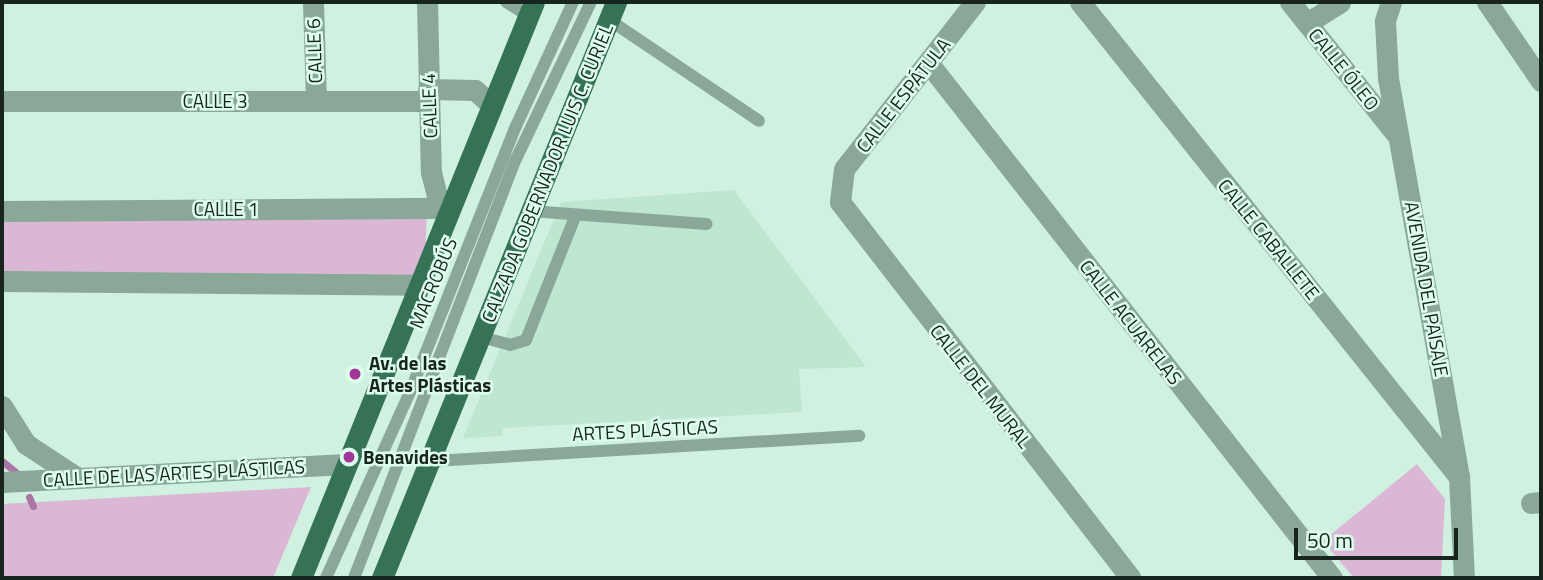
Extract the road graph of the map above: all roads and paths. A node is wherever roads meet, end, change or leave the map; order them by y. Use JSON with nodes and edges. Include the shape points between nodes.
{"nodes":[{"id":1,"x":313,"y":2,"type":"edge"},
{"id":2,"x":427,"y":2,"type":"edge"},
{"id":3,"x":506,"y":2,"type":"edge"},
{"id":4,"x":573,"y":2,"type":"edge"},
{"id":5,"x":591,"y":2,"type":"edge"},
{"id":6,"x":975,"y":2,"type":"edge"},
{"id":7,"x":1080,"y":2,"type":"edge"},
{"id":8,"x":1290,"y":2,"type":"edge"},
{"id":9,"x":1340,"y":2,"type":"edge"},
{"id":10,"x":1391,"y":2,"type":"edge"},
{"id":11,"x":1487,"y":2,"type":"edge"},
{"id":12,"x":531,"y":8,"type":"edge"},
{"id":13,"x":612,"y":10,"type":"edge"},
{"id":14,"x":1307,"y":23,"type":"junction"},
{"id":15,"x":930,"y":65,"type":"junction"},
{"id":16,"x":1541,"y":81,"type":"edge"},
{"id":17,"x":428,"y":95,"type":"junction"},
{"id":18,"x":2,"y":101,"type":"edge"},
{"id":19,"x":316,"y":101,"type":"junction"},
{"id":20,"x":492,"y":106,"type":"junction"},
{"id":21,"x":760,"y":121,"type":"dead end"},
{"id":22,"x":1398,"y":136,"type":"junction"},
{"id":23,"x":838,"y":191,"type":"joint"},
{"id":24,"x":445,"y":209,"type":"junction"},
{"id":25,"x":2,"y":211,"type":"edge"},
{"id":26,"x":530,"y":211,"type":"junction"},
{"id":27,"x":575,"y":217,"type":"junction"},
{"id":28,"x":708,"y":224,"type":"dead end"},
{"id":29,"x":2,"y":281,"type":"edge"},
{"id":30,"x":420,"y":285,"type":"junction"},
{"id":31,"x":481,"y":337,"type":"junction"},
{"id":32,"x":2,"y":406,"type":"edge"},
{"id":33,"x":859,"y":436,"type":"dead end"},
{"id":34,"x":433,"y":461,"type":"junction"},
{"id":35,"x":347,"y":464,"type":"junction"},
{"id":36,"x":1459,"y":477,"type":"junction"},
{"id":37,"x":78,"y":478,"type":"junction"},
{"id":38,"x":2,"y":482,"type":"edge"},
{"id":39,"x":301,"y":578,"type":"edge"},
{"id":40,"x":326,"y":578,"type":"edge"},
{"id":41,"x":354,"y":578,"type":"edge"},
{"id":42,"x":382,"y":578,"type":"edge"},
{"id":43,"x":1131,"y":578,"type":"edge"},
{"id":44,"x":1332,"y":578,"type":"edge"},
{"id":45,"x":1464,"y":578,"type":"edge"}],
"edges":[{"from":1,"to":19,"type":"street","name":"CALLE 6"},
{"from":2,"to":17,"type":"street","name":"CALLE 4"},
{"from":3,"to":12,"type":"lane"},
{"from":4,"to":40,"type":"lane","name":"MACROBÚS","via":[[516,127],[410,392]]},
{"from":5,"to":41,"type":"lane","name":"MACROBÚS","via":[[516,159]]},
{"from":6,"to":15,"type":"street","name":"CALLE ESPÁTULA"},
{"from":7,"to":36,"type":"street","name":"CALLE CABALLETE"},
{"from":8,"to":14,"type":"street","name":"CALLE ÓLEO"},
{"from":9,"to":14,"type":"street"},
{"from":10,"to":22,"type":"street","name":"AVENIDA DEL PAISAJE","via":[[1385,21]]},
{"from":11,"to":16,"type":"street"},
{"from":12,"to":20,"type":"main road"},
{"from":13,"to":21,"type":"lane"},
{"from":13,"to":26,"type":"main road","name":"CALZADA GOBERNADOR LUIS C. CURIEL"},
{"from":14,"to":22,"type":"street","name":"CALLE ÓLEO"},
{"from":15,"to":23,"type":"street","name":"CALLE ESPÁTULA","via":[[844,169]]},
{"from":15,"to":44,"type":"street","name":"CALLE ACUARELAS"},
{"from":17,"to":19,"type":"street","name":"CALLE 3"},
{"from":17,"to":20,"type":"street","name":"CALLE 3","via":[[475,90]]},
{"from":17,"to":24,"type":"street","name":"CALLE 4","via":[[431,172]]},
{"from":18,"to":19,"type":"street","name":"CALLE 3"},
{"from":20,"to":24,"type":"main road"},
{"from":22,"to":36,"type":"street","name":"AVENIDA DEL PAISAJE"},
{"from":23,"to":43,"type":"street","name":"CALLE DEL MURAL","via":[[845,213]]},
{"from":24,"to":25,"type":"street","name":"CALLE 1"},
{"from":24,"to":30,"type":"main road"},
{"from":26,"to":27,"type":"lane"},
{"from":26,"to":31,"type":"main road","name":"CALZADA GOBERNADOR LUIS C. CURIEL"},
{"from":27,"to":28,"type":"lane"},
{"from":27,"to":31,"type":"lane","via":[[526,340],[510,345]]},
{"from":29,"to":30,"type":"street"},
{"from":30,"to":35,"type":"main road"},
{"from":31,"to":34,"type":"main road","name":"CALZADA GOBERNADOR LUIS C. CURIEL"},
{"from":32,"to":37,"type":"street","via":[[26,444]]},
{"from":33,"to":34,"type":"lane","name":"ARTES PLÁSTICAS"},
{"from":34,"to":42,"type":"main road","name":"CALZADA GOBERNADOR LUIS C. CURIEL"},
{"from":35,"to":37,"type":"street","name":"CALLE DE LAS ARTES PLÁSTICAS"},
{"from":35,"to":39,"type":"main road"},
{"from":36,"to":45,"type":"street","name":"AVENIDA DEL PAISAJE"},
{"from":37,"to":38,"type":"street","name":"CALLE DE LAS ARTES PLÁSTICAS"}]}
